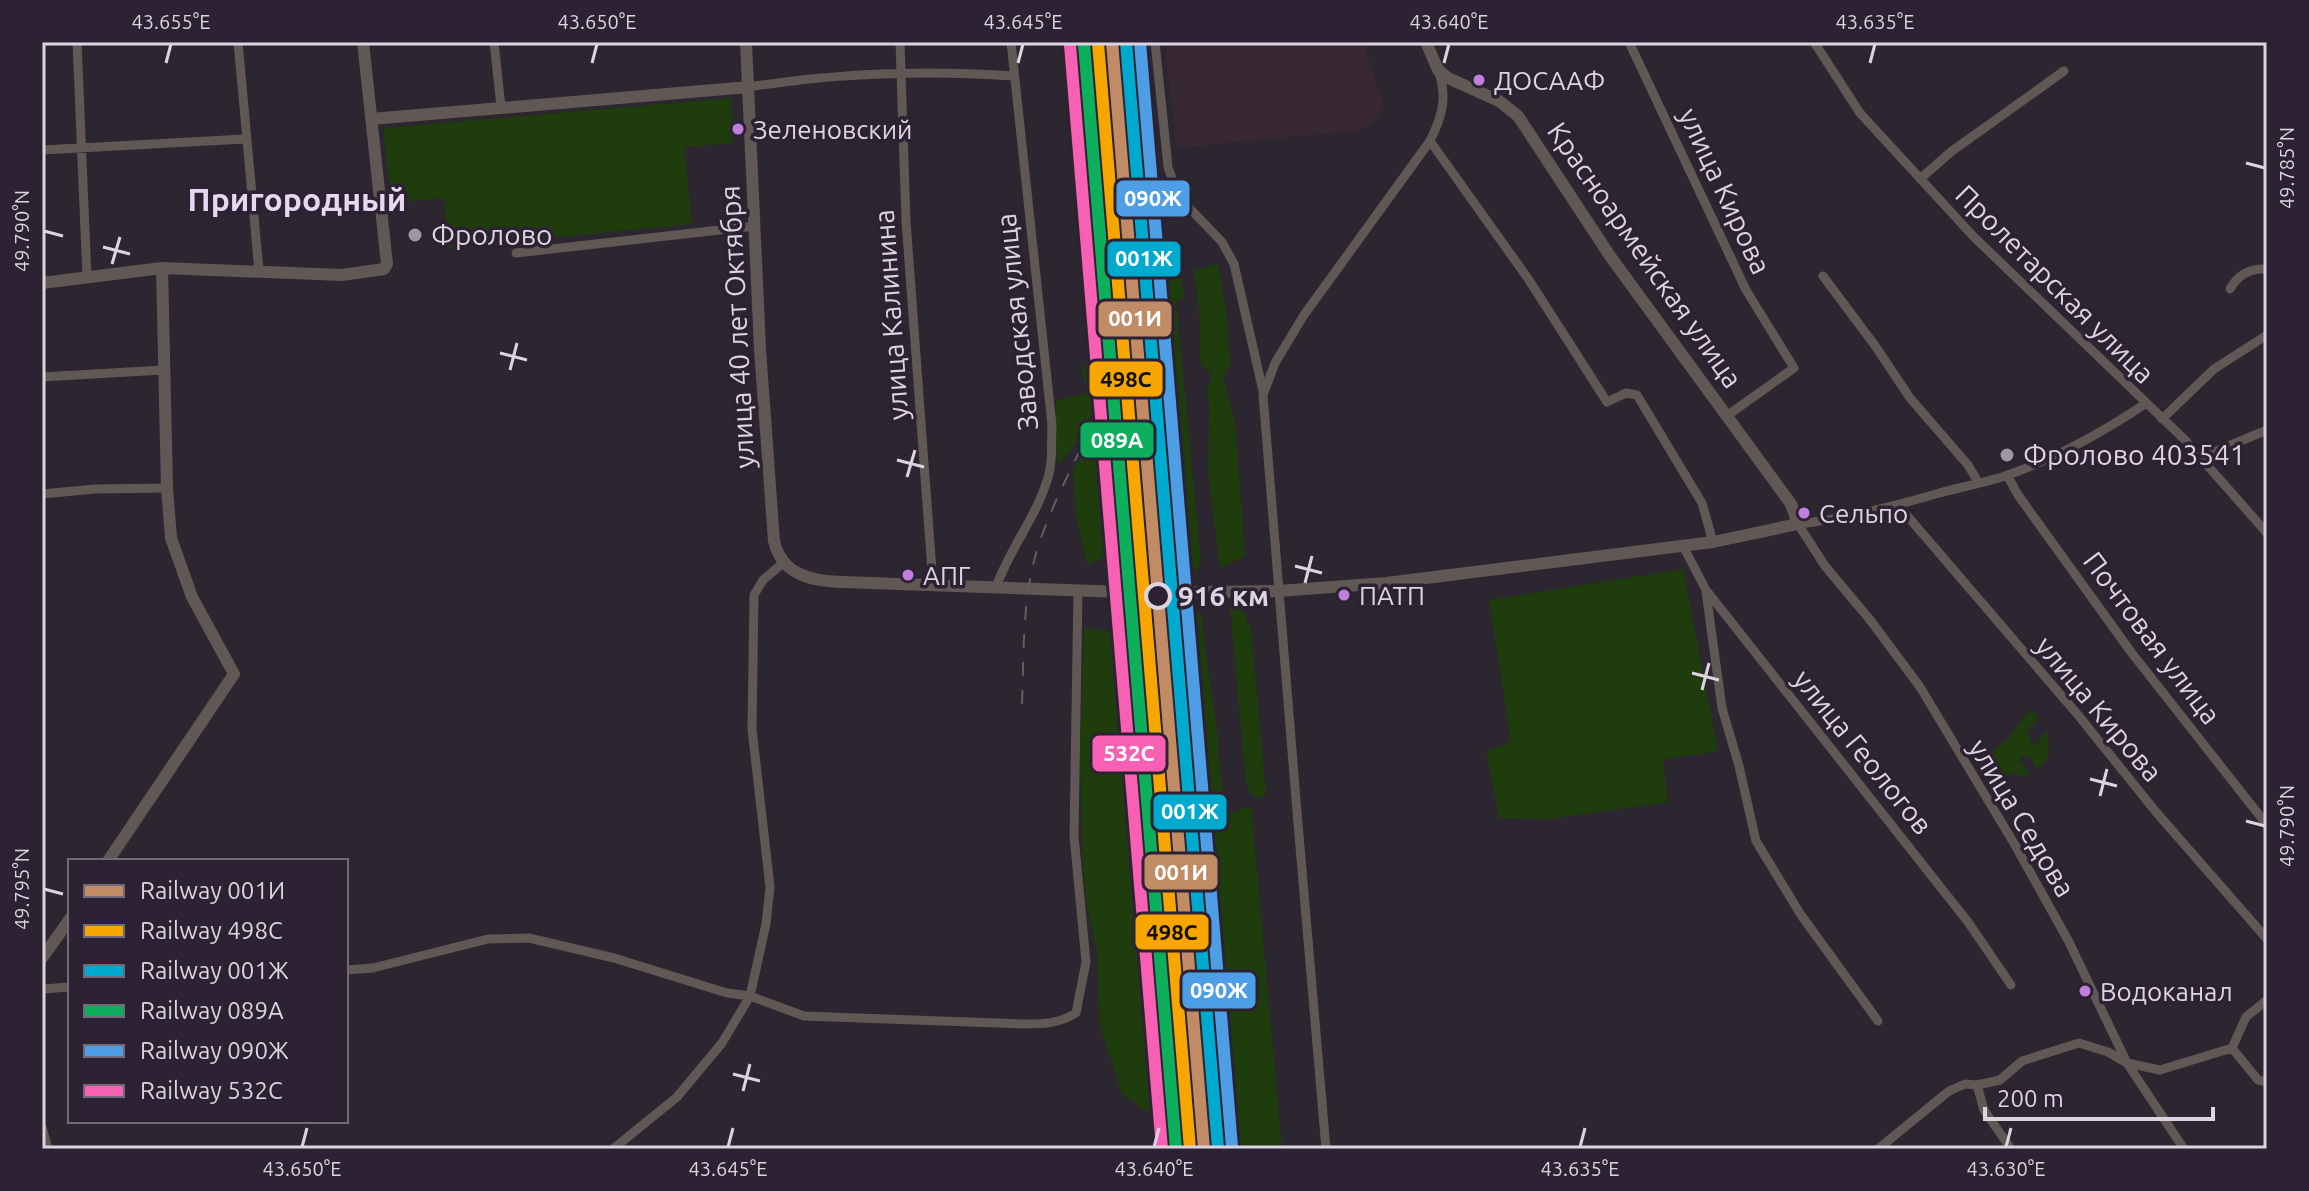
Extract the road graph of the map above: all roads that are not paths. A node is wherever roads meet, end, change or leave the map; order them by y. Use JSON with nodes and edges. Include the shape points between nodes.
{"nodes":[{"id":1,"x":77,"y":42,"type":"edge"},
{"id":2,"x":238,"y":42,"type":"edge"},
{"id":3,"x":363,"y":42,"type":"edge"},
{"id":4,"x":494,"y":42,"type":"edge"},
{"id":5,"x":746,"y":42,"type":"edge"},
{"id":6,"x":900,"y":42,"type":"edge"},
{"id":7,"x":1011,"y":42,"type":"edge"},
{"id":8,"x":1155,"y":42,"type":"edge"},
{"id":9,"x":1629,"y":42,"type":"edge"},
{"id":10,"x":1814,"y":42,"type":"edge"},
{"id":11,"x":1430,"y":43,"type":"edge"},
{"id":12,"x":1438,"y":70,"type":"junction"},
{"id":13,"x":2064,"y":71,"type":"dead end"},
{"id":14,"x":902,"y":75,"type":"junction"},
{"id":15,"x":1014,"y":76,"type":"junction"},
{"id":16,"x":749,"y":87,"type":"junction"},
{"id":17,"x":501,"y":107,"type":"junction"},
{"id":18,"x":371,"y":119,"type":"junction"},
{"id":19,"x":245,"y":139,"type":"junction"},
{"id":20,"x":1430,"y":141,"type":"junction"},
{"id":21,"x":82,"y":147,"type":"junction"},
{"id":22,"x":42,"y":150,"type":"edge"},
{"id":23,"x":1920,"y":179,"type":"junction"},
{"id":24,"x":755,"y":226,"type":"junction"},
{"id":25,"x":516,"y":253,"type":"dead end"},
{"id":26,"x":162,"y":268,"type":"junction"},
{"id":27,"x":2267,"y":269,"type":"edge"},
{"id":28,"x":259,"y":271,"type":"junction"},
{"id":29,"x":1823,"y":276,"type":"dead end"},
{"id":30,"x":87,"y":277,"type":"junction"},
{"id":31,"x":42,"y":283,"type":"edge"},
{"id":32,"x":2230,"y":289,"type":"dead end"},
{"id":33,"x":2267,"y":335,"type":"edge"},
{"id":34,"x":163,"y":370,"type":"junction"},
{"id":35,"x":42,"y":377,"type":"edge"},
{"id":36,"x":1263,"y":395,"type":"junction"},
{"id":37,"x":2145,"y":404,"type":"junction"},
{"id":38,"x":1728,"y":415,"type":"junction"},
{"id":39,"x":2162,"y":419,"type":"junction"},
{"id":40,"x":2267,"y":430,"type":"edge"},
{"id":41,"x":2202,"y":457,"type":"junction"},
{"id":42,"x":2007,"y":475,"type":"junction"},
{"id":43,"x":1978,"y":482,"type":"junction"},
{"id":44,"x":167,"y":488,"type":"junction"},
{"id":45,"x":42,"y":494,"type":"edge"},
{"id":46,"x":1898,"y":505,"type":"junction"},
{"id":47,"x":1798,"y":524,"type":"junction"},
{"id":48,"x":2267,"y":533,"type":"edge"},
{"id":49,"x":1713,"y":542,"type":"junction"},
{"id":50,"x":1683,"y":546,"type":"junction"},
{"id":51,"x":783,"y":563,"type":"junction"},
{"id":52,"x":933,"y":584,"type":"junction"},
{"id":53,"x":996,"y":587,"type":"junction"},
{"id":54,"x":1078,"y":590,"type":"junction"},
{"id":55,"x":1706,"y":590,"type":"junction"},
{"id":56,"x":1278,"y":591,"type":"junction"},
{"id":57,"x":2267,"y":825,"type":"edge"},
{"id":58,"x":109,"y":859,"type":"edge"},
{"id":59,"x":68,"y":922,"type":"edge"},
{"id":60,"x":2267,"y":939,"type":"edge"},
{"id":61,"x":42,"y":958,"type":"edge"},
{"id":62,"x":348,"y":970,"type":"edge"},
{"id":63,"x":2011,"y":985,"type":"dead end"},
{"id":64,"x":68,"y":987,"type":"edge"},
{"id":65,"x":42,"y":989,"type":"edge"},
{"id":66,"x":750,"y":996,"type":"junction"},
{"id":67,"x":2267,"y":1000,"type":"edge"},
{"id":68,"x":1878,"y":1021,"type":"dead end"},
{"id":69,"x":2115,"y":1043,"type":"junction"},
{"id":70,"x":2232,"y":1048,"type":"junction"},
{"id":71,"x":2108,"y":1052,"type":"junction"},
{"id":72,"x":2127,"y":1063,"type":"junction"},
{"id":73,"x":2267,"y":1082,"type":"edge"},
{"id":74,"x":1977,"y":1085,"type":"junction"},
{"id":75,"x":42,"y":1127,"type":"edge"},
{"id":76,"x":1889,"y":1144,"type":"edge"},
{"id":77,"x":48,"y":1149,"type":"edge"},
{"id":78,"x":613,"y":1149,"type":"edge"},
{"id":79,"x":1326,"y":1149,"type":"edge"},
{"id":80,"x":1878,"y":1149,"type":"edge"},
{"id":81,"x":2011,"y":1149,"type":"edge"},
{"id":82,"x":2184,"y":1149,"type":"edge"}],
"edges":[{"from":1,"to":21,"type":"street"},
{"from":2,"to":19,"type":"street"},
{"from":3,"to":18,"type":"street"},
{"from":4,"to":17,"type":"street"},
{"from":5,"to":16,"type":"street","name":"улица 40 лет Октября"},
{"from":6,"to":14,"type":"street","name":"улица Калинина"},
{"from":7,"to":15,"type":"street","name":"Заводская улица"},
{"from":8,"to":36,"type":"street","via":[[1168,167],[1178,196],[1222,242],[1234,264]]},
{"from":9,"to":38,"type":"street","name":"улица Кирова","via":[[1746,290],[1794,368]]},
{"from":10,"to":23,"type":"street","name":"Пролетарская улица","via":[[1860,113]]},
{"from":11,"to":12,"type":"street"},
{"from":12,"to":20,"type":"street","via":[[1443,110]]},
{"from":12,"to":38,"type":"street","name":"Красноармейская улица","via":[[1518,116],[1610,256]]},
{"from":13,"to":23,"type":"street","name":"Пролетарская улица"},
{"from":14,"to":15,"type":"street","via":[[948,71]]},
{"from":14,"to":16,"type":"street"},
{"from":14,"to":52,"type":"street","name":"улица Калинина","via":[[906,221]]},
{"from":15,"to":53,"type":"street","name":"Заводская улица","via":[[1052,425],[1050,473]]},
{"from":16,"to":17,"type":"street"},
{"from":16,"to":24,"type":"street","name":"улица 40 лет Октября"},
{"from":17,"to":18,"type":"street"},
{"from":18,"to":28,"type":"street","via":[[387,264],[378,272],[342,275]]},
{"from":19,"to":21,"type":"street"},
{"from":19,"to":28,"type":"street"},
{"from":20,"to":36,"type":"street","via":[[1304,315]]},
{"from":20,"to":49,"type":"street","via":[[1607,402],[1626,393],[1637,395],[1702,503]]},
{"from":21,"to":22,"type":"street"},
{"from":21,"to":30,"type":"street"},
{"from":23,"to":37,"type":"street","name":"Пролетарская улица"},
{"from":24,"to":25,"type":"street"},
{"from":24,"to":51,"type":"street","name":"улица 40 лет Октября","via":[[768,483],[776,552]]},
{"from":26,"to":28,"type":"street"},
{"from":26,"to":30,"type":"street"},
{"from":26,"to":34,"type":"street"},
{"from":27,"to":32,"type":"street","via":[[2244,272]]},
{"from":29,"to":43,"type":"street"},
{"from":30,"to":31,"type":"street"},
{"from":33,"to":39,"type":"street","name":"Пролетарская улица","via":[[2205,376]]},
{"from":34,"to":35,"type":"street"},
{"from":34,"to":44,"type":"street"},
{"from":36,"to":56,"type":"street"},
{"from":37,"to":39,"type":"street","name":"Пролетарская улица"},
{"from":37,"to":42,"type":"street"},
{"from":38,"to":47,"type":"street","name":"Красноармейская улица","via":[[1791,504]]},
{"from":39,"to":41,"type":"street","name":"Пролетарская улица"},
{"from":40,"to":41,"type":"street"},
{"from":41,"to":48,"type":"street","name":"Пролетарская улица"},
{"from":42,"to":43,"type":"street"},
{"from":42,"to":57,"type":"street","name":"Почтовая улица","via":[[2131,652]]},
{"from":43,"to":46,"type":"street"},
{"from":44,"to":45,"type":"street"},
{"from":44,"to":58,"type":"street","via":[[171,538],[180,567],[234,674]]},
{"from":46,"to":47,"type":"street"},
{"from":46,"to":60,"type":"street","name":"улица Кирова"},
{"from":47,"to":49,"type":"street"},
{"from":47,"to":69,"type":"street","name":"улица Седова","via":[[1920,687],[2069,942]]},
{"from":49,"to":50,"type":"street"},
{"from":50,"to":55,"type":"street","name":"улица Геологов"},
{"from":50,"to":56,"type":"street"},
{"from":51,"to":52,"type":"street","via":[[822,581]]},
{"from":51,"to":66,"type":"street","via":[[754,595],[752,729],[770,887]]},
{"from":52,"to":53,"type":"street"},
{"from":53,"to":54,"type":"street"},
{"from":54,"to":56,"type":"street"},
{"from":54,"to":66,"type":"street","via":[[1074,836],[1086,962],[1076,1013],[1055,1023],[804,1016]]},
{"from":55,"to":63,"type":"street","name":"улица Геологов","via":[[1950,898]]},
{"from":55,"to":68,"type":"street","via":[[1722,708],[1756,841],[1801,915]]},
{"from":56,"to":79,"type":"street"},
{"from":59,"to":61,"type":"street"},
{"from":62,"to":66,"type":"street","via":[[488,939],[529,938]]},
{"from":64,"to":65,"type":"street"},
{"from":66,"to":78,"type":"street","via":[[722,1043],[677,1097]]},
{"from":67,"to":70,"type":"street","via":[[2246,1017]]},
{"from":69,"to":71,"type":"street","via":[[2115,1050]]},
{"from":69,"to":72,"type":"street","name":"улица Седова"},
{"from":70,"to":72,"type":"street","via":[[2160,1070]]},
{"from":70,"to":73,"type":"street","via":[[2258,1080]]},
{"from":71,"to":72,"type":"street"},
{"from":71,"to":74,"type":"street","via":[[2079,1043],[2022,1061],[2000,1080]]},
{"from":72,"to":82,"type":"street","name":"улица Седова"},
{"from":74,"to":76,"type":"street","via":[[1949,1091]]},
{"from":74,"to":81,"type":"street","via":[[1984,1110]]},
{"from":75,"to":77,"type":"street"},
{"from":76,"to":80,"type":"street"}]}
